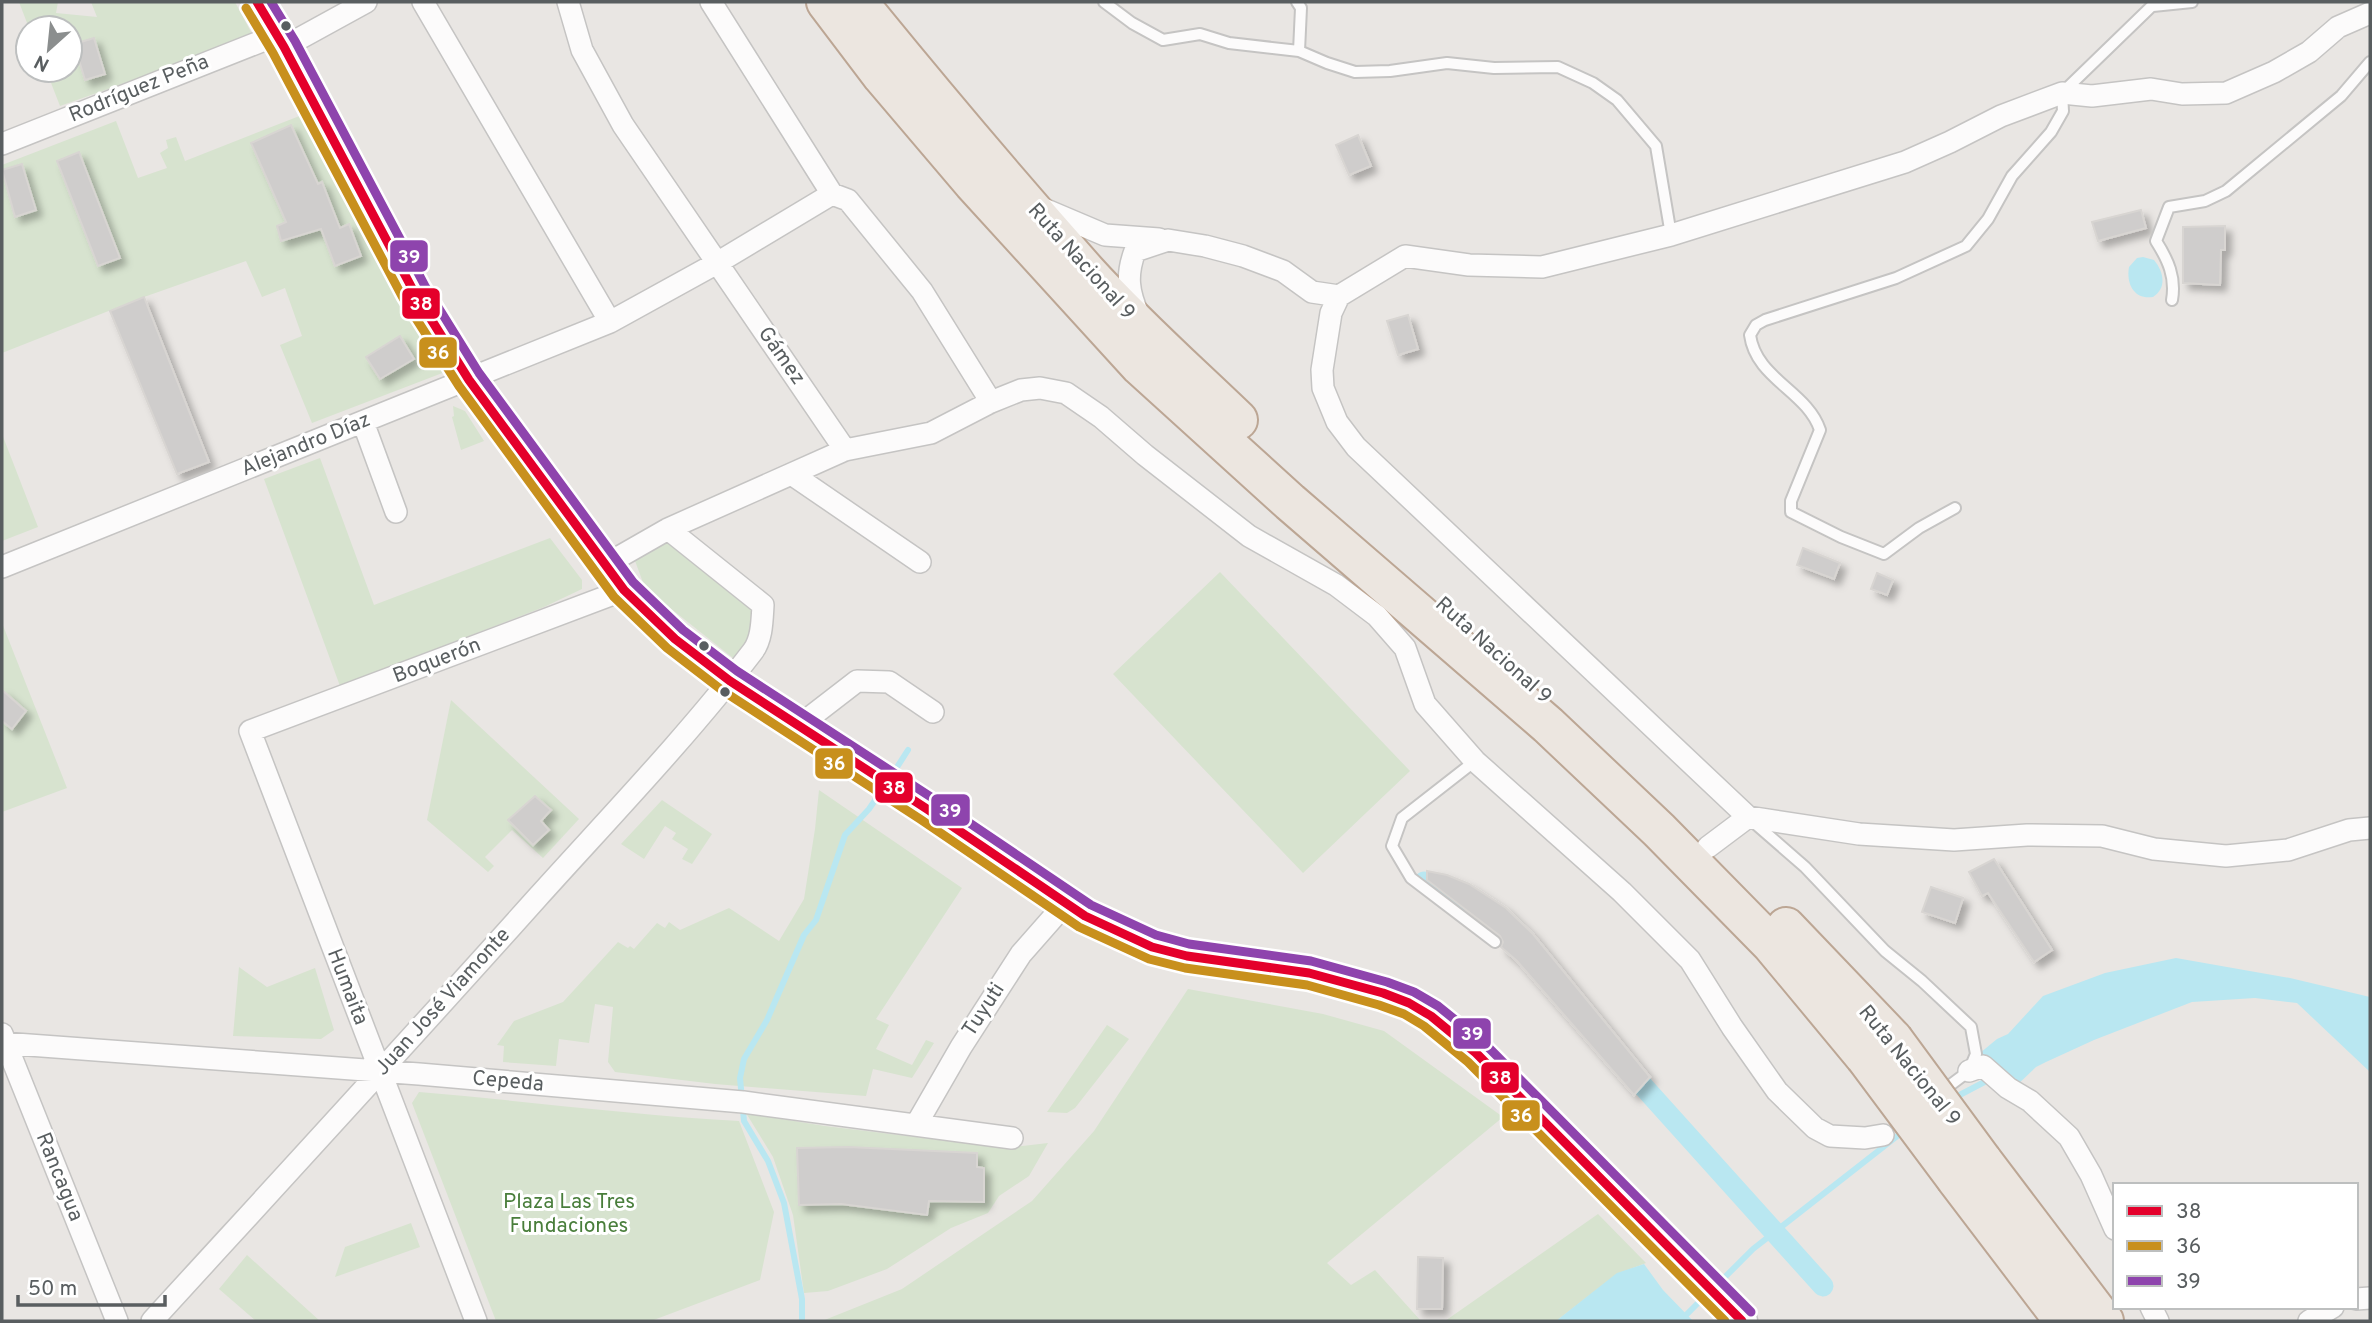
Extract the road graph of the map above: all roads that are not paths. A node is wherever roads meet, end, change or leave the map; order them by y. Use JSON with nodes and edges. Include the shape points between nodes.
{"nodes":[{"id":1,"x":257,"y":2,"type":"edge"},
{"id":2,"x":366,"y":2,"type":"edge"},
{"id":3,"x":424,"y":2,"type":"edge"},
{"id":4,"x":568,"y":2,"type":"edge"},
{"id":5,"x":711,"y":2,"type":"edge"},
{"id":6,"x":826,"y":2,"type":"edge"},
{"id":7,"x":859,"y":2,"type":"edge"},
{"id":8,"x":1104,"y":2,"type":"edge"},
{"id":9,"x":1297,"y":2,"type":"edge"},
{"id":10,"x":2192,"y":2,"type":"edge"},
{"id":11,"x":2154,"y":4,"type":"edge"},
{"id":12,"x":2370,"y":13,"type":"edge"},
{"id":13,"x":280,"y":41,"type":"junction"},
{"id":14,"x":1299,"y":51,"type":"junction"},
{"id":15,"x":2370,"y":62,"type":"edge"},
{"id":16,"x":2062,"y":93,"type":"junction"},
{"id":17,"x":2,"y":144,"type":"edge"},
{"id":18,"x":832,"y":194,"type":"junction"},
{"id":19,"x":1028,"y":202,"type":"junction"},
{"id":20,"x":1671,"y":235,"type":"junction"},
{"id":21,"x":1168,"y":240,"type":"junction"},
{"id":22,"x":717,"y":263,"type":"junction"},
{"id":23,"x":1339,"y":296,"type":"junction"},
{"id":24,"x":2172,"y":300,"type":"dead end"},
{"id":25,"x":610,"y":323,"type":"junction"},
{"id":26,"x":1146,"y":334,"type":"junction"},
{"id":27,"x":468,"y":380,"type":"junction"},
{"id":28,"x":991,"y":402,"type":"junction"},
{"id":29,"x":363,"y":422,"type":"junction"},
{"id":30,"x":845,"y":450,"type":"junction"},
{"id":31,"x":793,"y":475,"type":"junction"},
{"id":32,"x":1955,"y":508,"type":"dead end"},
{"id":33,"x":396,"y":512,"type":"dead end"},
{"id":34,"x":668,"y":529,"type":"junction"},
{"id":35,"x":920,"y":562,"type":"dead end"},
{"id":36,"x":605,"y":565,"type":"junction"},
{"id":37,"x":2,"y":567,"type":"edge"},
{"id":38,"x":624,"y":590,"type":"junction"},
{"id":39,"x":730,"y":681,"type":"junction"},
{"id":40,"x":933,"y":712,"type":"dead end"},
{"id":41,"x":800,"y":725,"type":"junction"},
{"id":42,"x":250,"y":731,"type":"joint"},
{"id":43,"x":1475,"y":761,"type":"junction"},
{"id":44,"x":1748,"y":817,"type":"junction"},
{"id":45,"x":2370,"y":828,"type":"edge"},
{"id":46,"x":1708,"y":847,"type":"junction"},
{"id":47,"x":1065,"y":904,"type":"junction"},
{"id":48,"x":1495,"y":942,"type":"dead end"},
{"id":49,"x":3,"y":1039,"type":"edge"},
{"id":50,"x":1879,"y":1048,"type":"junction"},
{"id":51,"x":1969,"y":1071,"type":"junction"},
{"id":52,"x":379,"y":1072,"type":"junction"},
{"id":53,"x":1925,"y":1104,"type":"dead end"},
{"id":54,"x":1915,"y":1112,"type":"dead end"},
{"id":55,"x":1904,"y":1120,"type":"dead end"},
{"id":56,"x":916,"y":1125,"type":"junction"},
{"id":57,"x":1888,"y":1131,"type":"dead end"},
{"id":58,"x":1013,"y":1138,"type":"dead end"},
{"id":59,"x":1969,"y":1169,"type":"junction"},
{"id":60,"x":2113,"y":1224,"type":"edge"},
{"id":61,"x":2330,"y":1309,"type":"edge"},
{"id":62,"x":1737,"y":1315,"type":"edge"},
{"id":63,"x":117,"y":1321,"type":"edge"},
{"id":64,"x":152,"y":1321,"type":"edge"},
{"id":65,"x":476,"y":1321,"type":"edge"},
{"id":66,"x":2064,"y":1321,"type":"edge"},
{"id":67,"x":2104,"y":1321,"type":"edge"},
{"id":68,"x":2309,"y":1321,"type":"edge"}],
"edges":[{"from":1,"to":13,"type":"street"},
{"from":2,"to":13,"type":"street","name":"Rodríguez Peña"},
{"from":3,"to":25,"type":"street"},
{"from":4,"to":22,"type":"street","name":"Gámez","via":[[582,50],[623,125]]},
{"from":5,"to":18,"type":"street"},
{"from":6,"to":50,"type":"highway","name":"Ruta Nacional 9","via":[[973,183],[1140,366],[1300,512],[1548,725]]},
{"from":7,"to":19,"type":"highway","name":"Ruta Nacional 9"},
{"from":8,"to":14,"type":"lane","via":[[1163,40],[1200,34],[1229,43]]},
{"from":9,"to":14,"type":"lane","via":[[1301,8]]},
{"from":10,"to":11,"type":"lane"},
{"from":11,"to":16,"type":"lane"},
{"from":12,"to":16,"type":"street","via":[[2338,27],[2309,52],[2274,72],[2226,93],[2151,89],[2092,96]]},
{"from":13,"to":17,"type":"street","name":"Rodríguez Peña"},
{"from":13,"to":27,"type":"street","via":[[414,292]]},
{"from":14,"to":20,"type":"lane","via":[[1355,72],[1447,63],[1558,67],[1593,83],[1617,100],[1656,146]]},
{"from":15,"to":24,"type":"lane","via":[[2341,96],[2226,191],[2205,201],[2169,207],[2156,241],[2170,265],[2175,286]]},
{"from":16,"to":20,"type":"street","via":[[1905,162]]},
{"from":16,"to":32,"type":"lane","via":[[2063,111],[2051,132],[2012,176],[1988,219],[1966,246],[1896,278],[1765,320],[1750,335],[1759,361],[1815,416],[1820,430],[1791,501],[1791,512],[1884,554]]},
{"from":18,"to":22,"type":"street","name":"Alejandro Díaz"},
{"from":18,"to":28,"type":"street","via":[[848,200],[922,291]]},
{"from":19,"to":21,"type":"street","via":[[1105,235]]},
{"from":19,"to":26,"type":"highway","name":"Ruta Nacional 9"},
{"from":20,"to":23,"type":"street","via":[[1542,267],[1405,257]]},
{"from":21,"to":23,"type":"street","via":[[1243,256],[1283,271],[1312,292]]},
{"from":21,"to":26,"type":"street","via":[[1135,251],[1128,269],[1131,298]]},
{"from":22,"to":25,"type":"street","name":"Alejandro Díaz"},
{"from":22,"to":30,"type":"street","name":"Gámez"},
{"from":23,"to":44,"type":"street","via":[[1331,313],[1323,388],[1337,422],[1356,447]]},
{"from":25,"to":27,"type":"street","name":"Alejandro Díaz"},
{"from":26,"to":46,"type":"highway","name":"Ruta Nacional 9"},
{"from":27,"to":29,"type":"street","name":"Alejandro Díaz"},
{"from":27,"to":36,"type":"street"},
{"from":28,"to":30,"type":"street","via":[[931,433]]},
{"from":28,"to":43,"type":"street","via":[[1021,390],[1066,393],[1249,536],[1336,585],[1377,616],[1405,648],[1425,704]]},
{"from":29,"to":33,"type":"street"},
{"from":29,"to":37,"type":"street","name":"Alejandro Díaz"},
{"from":30,"to":31,"type":"street"},
{"from":31,"to":34,"type":"street"},
{"from":31,"to":35,"type":"street"},
{"from":34,"to":36,"type":"street"},
{"from":34,"to":39,"type":"street","name":"Juan José Viamonte","via":[[763,606],[754,650]]},
{"from":36,"to":38,"type":"street"},
{"from":38,"to":39,"type":"street","via":[[675,639]]},
{"from":38,"to":42,"type":"street","name":"Boquerón"},
{"from":39,"to":41,"type":"street"},
{"from":39,"to":52,"type":"street","name":"Juan José Viamonte"},
{"from":40,"to":41,"type":"street","via":[[889,682],[857,681]]},
{"from":41,"to":47,"type":"street"},
{"from":42,"to":52,"type":"street","name":"Humaita"},
{"from":43,"to":48,"type":"lane","via":[[1402,818],[1392,846],[1412,878]]},
{"from":43,"to":57,"type":"street","via":[[1622,892],[1690,960],[1777,1091],[1815,1128],[1830,1136],[1865,1138]]},
{"from":44,"to":45,"type":"street","via":[[1859,834],[1954,840],[2102,836],[2154,849],[2226,856],[2288,850],[2349,830]]},
{"from":44,"to":46,"type":"street"},
{"from":44,"to":51,"type":"lane","via":[[1805,867],[1885,951],[1971,1027],[1976,1054]]},
{"from":46,"to":50,"type":"highway","name":"Ruta Nacional 9"},
{"from":47,"to":56,"type":"street","name":"Tuyuti","via":[[1021,954]]},
{"from":47,"to":62,"type":"street","via":[[1152,947],[1309,973],[1409,1003],[1476,1053]]},
{"from":49,"to":52,"type":"street","name":"Cepeda"},
{"from":49,"to":63,"type":"street","name":"Rancagua"},
{"from":50,"to":59,"type":"highway","name":"Ruta Nacional 9","bridge":true},
{"from":51,"to":53,"type":"lane"},
{"from":51,"to":60,"type":"street","via":[[1983,1066],[2069,1138]]},
{"from":52,"to":56,"type":"street","name":"Cepeda","via":[[743,1102]]},
{"from":52,"to":64,"type":"street","name":"Juan José Viamonte"},
{"from":52,"to":65,"type":"street","name":"Humaita"},
{"from":54,"to":55,"type":"lane"},
{"from":56,"to":58,"type":"street","name":"Cepeda"},
{"from":59,"to":66,"type":"highway","name":"Ruta Nacional 9"},
{"from":59,"to":67,"type":"highway","name":"Ruta Nacional 9"},
{"from":61,"to":68,"type":"street"}]}
